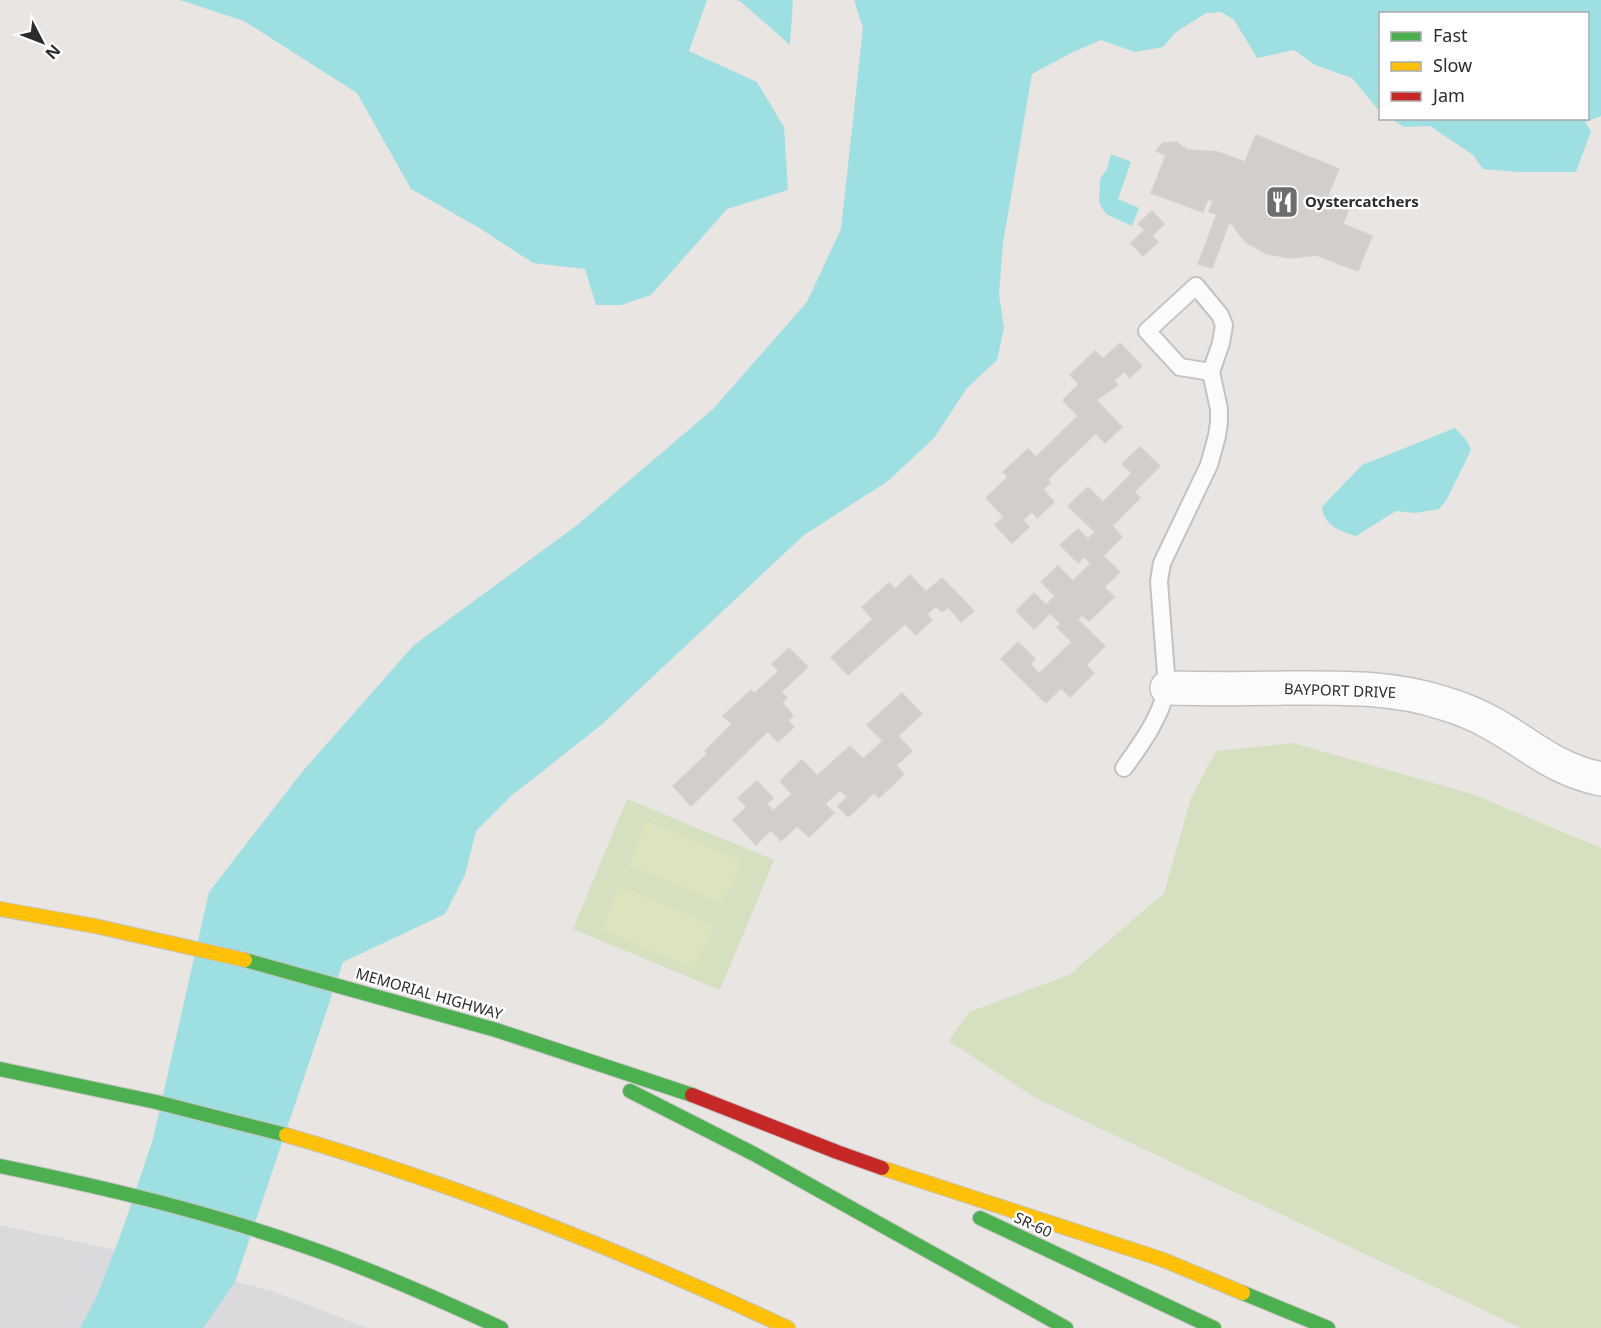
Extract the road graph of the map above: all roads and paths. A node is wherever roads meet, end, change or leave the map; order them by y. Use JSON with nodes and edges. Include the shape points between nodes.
{"nodes":[{"id":1,"x":1211,"y":372,"type":"junction"},
{"id":2,"x":1167,"y":687,"type":"junction"},
{"id":3,"x":1124,"y":768,"type":"dead end"},
{"id":4,"x":1601,"y":779,"type":"edge"},
{"id":5,"x":0,"y":909,"type":"edge"},
{"id":6,"x":496,"y":1030,"type":"junction"},
{"id":7,"x":0,"y":1069,"type":"edge"},
{"id":8,"x":837,"y":1152,"type":"junction"},
{"id":9,"x":0,"y":1166,"type":"edge"},
{"id":10,"x":572,"y":1234,"type":"junction"},
{"id":11,"x":682,"y":1296,"type":"dead end"},
{"id":12,"x":501,"y":1328,"type":"edge"},
{"id":13,"x":788,"y":1328,"type":"edge"},
{"id":14,"x":1066,"y":1328,"type":"edge"},
{"id":15,"x":1214,"y":1328,"type":"edge"},
{"id":16,"x":1328,"y":1328,"type":"edge"}],
"edges":[{"from":1,"to":1,"type":"lane","via":[[1224,325],[1196,286],[1147,332],[1180,368]]},
{"from":1,"to":2,"type":"lane","via":[[1219,409],[1217,436],[1202,481],[1167,548],[1159,581]]},
{"from":2,"to":3,"type":"lane","via":[[1157,717]]},
{"from":2,"to":4,"type":"street","name":"BAYPORT DRIVE","via":[[1345,687],[1404,693],[1476,715],[1553,762]]},
{"from":5,"to":6,"type":"highway","name":"MEMORIAL HIGHWAY","via":[[259,963]]},
{"from":6,"to":8,"type":"highway","name":"MEMORIAL HIGHWAY","via":[[688,1093]]},
{"from":6,"to":14,"type":"highway","via":[[618,1085],[754,1154]]},
{"from":7,"to":10,"type":"highway","via":[[99,1088],[312,1142],[495,1203]]},
{"from":8,"to":15,"type":"highway","name":"SR-60","number":"SR-60"},
{"from":8,"to":16,"type":"highway","via":[[1161,1259]]},
{"from":9,"to":12,"type":"highway","via":[[84,1182],[295,1243],[400,1282]]},
{"from":10,"to":11,"type":"highway"},
{"from":10,"to":13,"type":"highway"}]}
